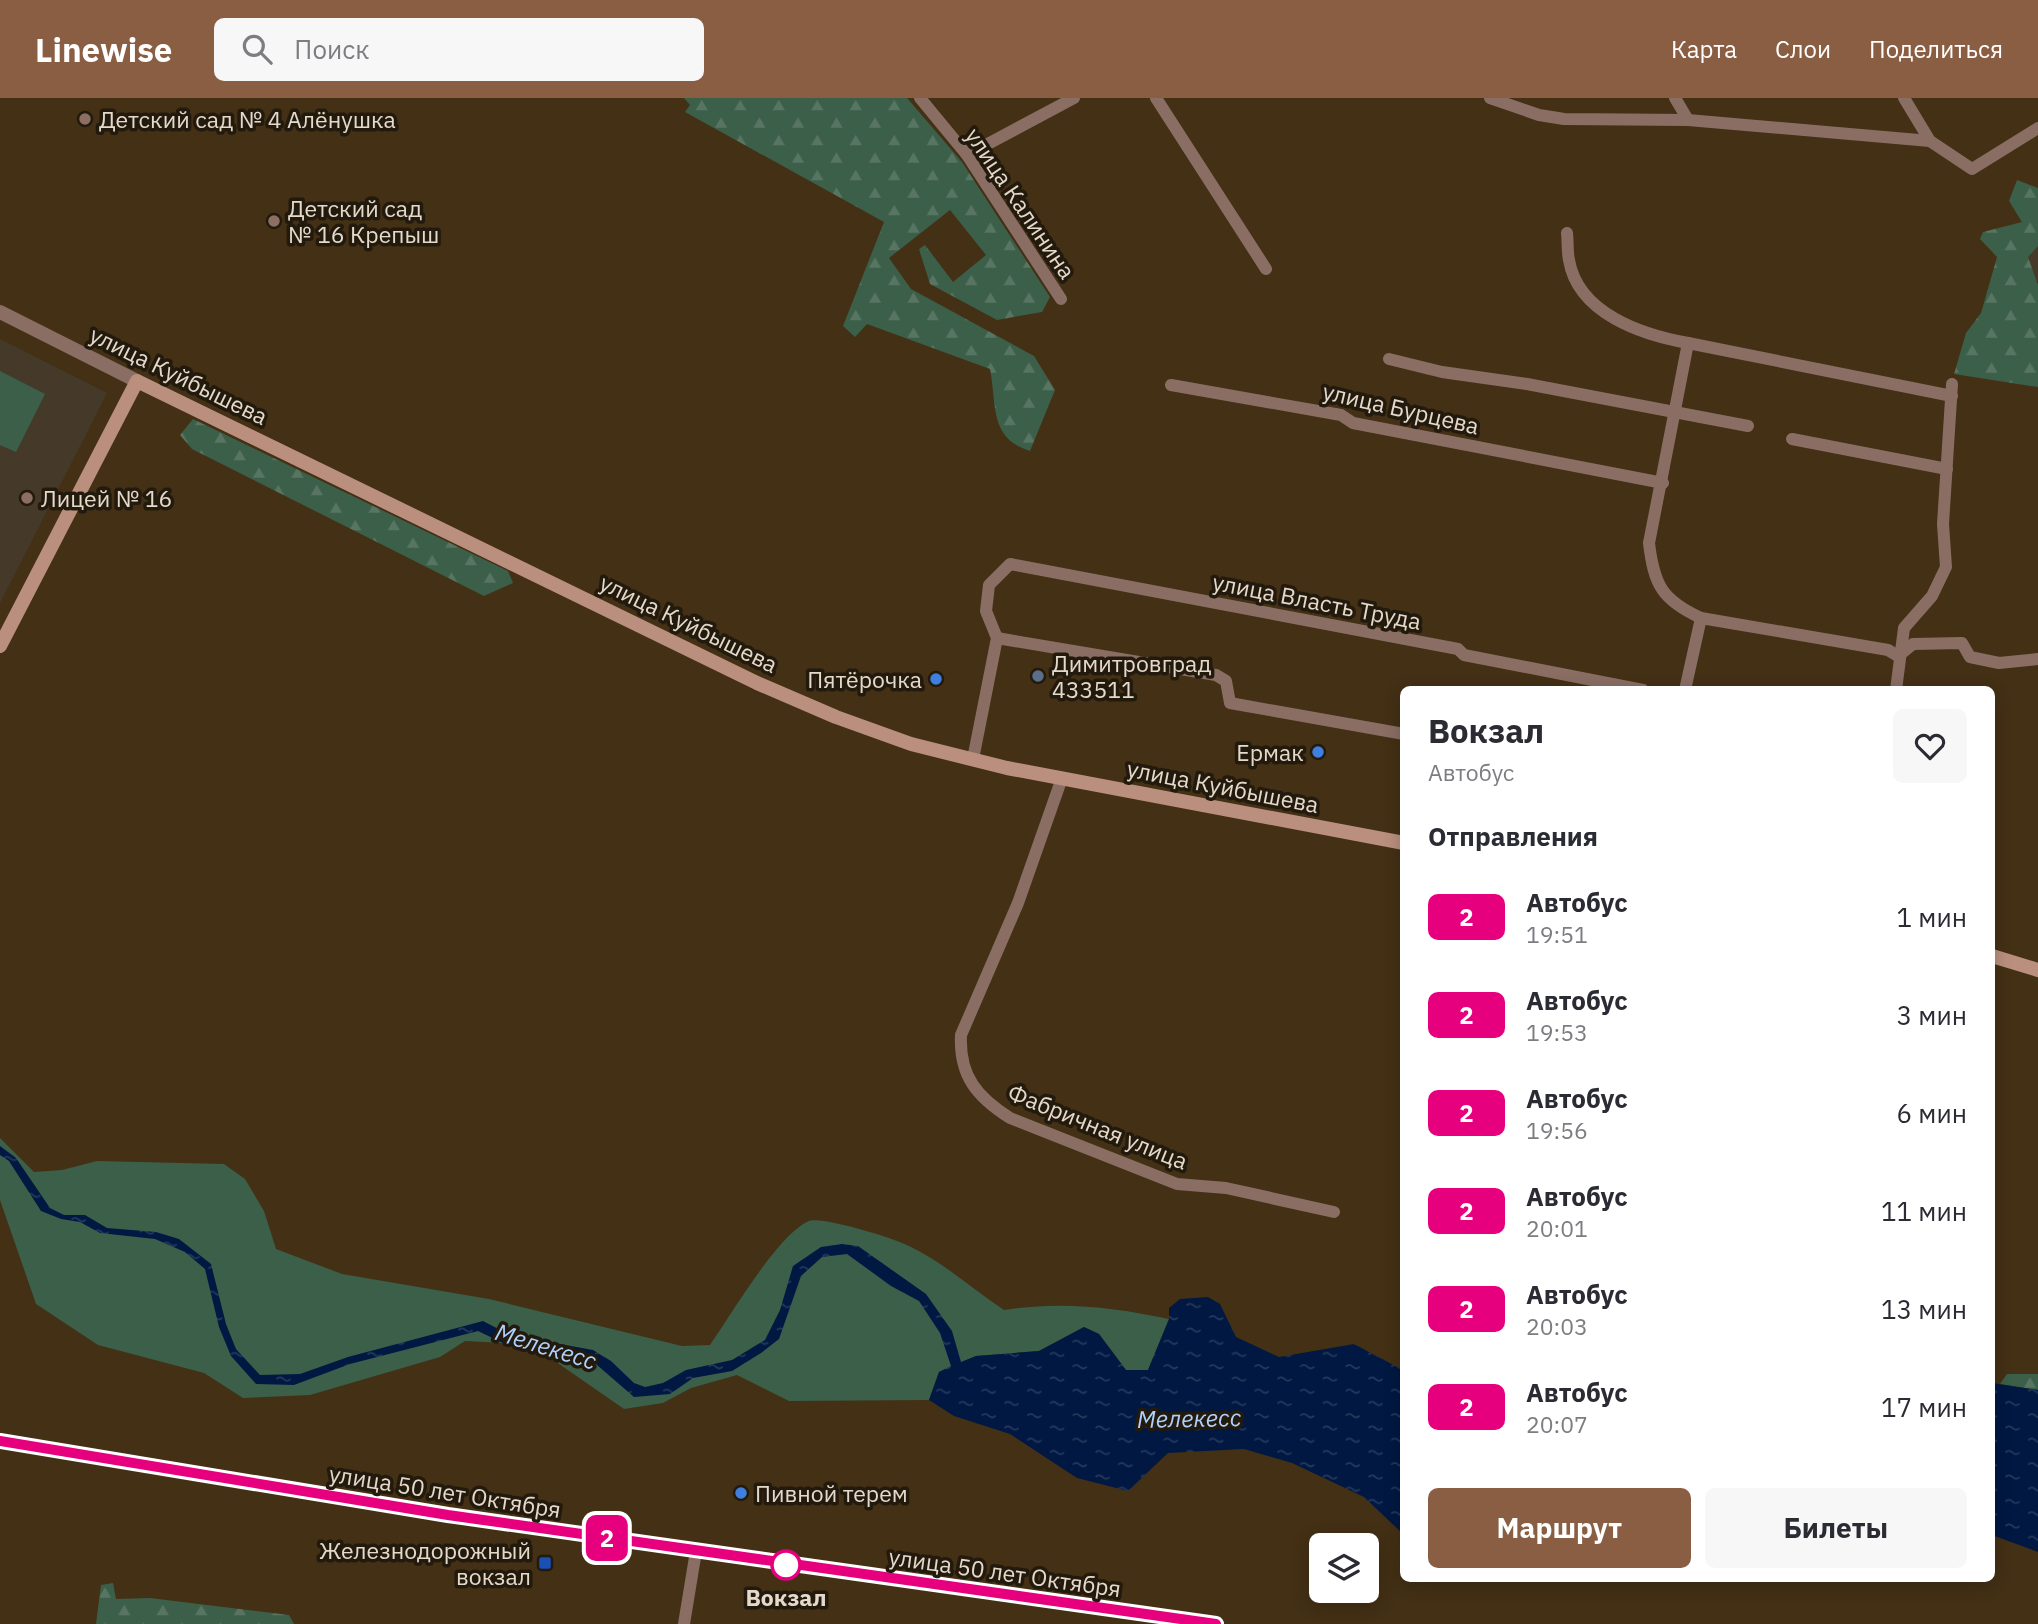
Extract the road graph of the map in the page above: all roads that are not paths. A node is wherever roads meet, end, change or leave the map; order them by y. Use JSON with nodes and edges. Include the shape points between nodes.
{"nodes":[{"id":1,"x":920,"y":98,"type":"edge"},
{"id":2,"x":1074,"y":98,"type":"edge"},
{"id":3,"x":1156,"y":98,"type":"edge"},
{"id":4,"x":1490,"y":98,"type":"edge"},
{"id":5,"x":1675,"y":98,"type":"edge"},
{"id":6,"x":1904,"y":98,"type":"edge"},
{"id":7,"x":1688,"y":120,"type":"junction"},
{"id":8,"x":2038,"y":128,"type":"edge"},
{"id":9,"x":1930,"y":141,"type":"junction"},
{"id":10,"x":967,"y":155,"type":"junction"},
{"id":11,"x":1567,"y":233,"type":"dead end"},
{"id":12,"x":1266,"y":269,"type":"dead end"},
{"id":13,"x":1061,"y":299,"type":"dead end"},
{"id":14,"x":0,"y":313,"type":"edge"},
{"id":15,"x":1688,"y":343,"type":"junction"},
{"id":16,"x":1389,"y":359,"type":"dead end"},
{"id":17,"x":137,"y":380,"type":"junction"},
{"id":18,"x":1171,"y":385,"type":"dead end"},
{"id":19,"x":1675,"y":412,"type":"junction"},
{"id":20,"x":1748,"y":426,"type":"dead end"},
{"id":21,"x":1791,"y":439,"type":"dead end"},
{"id":22,"x":1947,"y":469,"type":"junction"},
{"id":23,"x":1663,"y":483,"type":"junction"},
{"id":24,"x":1702,"y":618,"type":"junction"},
{"id":25,"x":997,"y":638,"type":"junction"},
{"id":26,"x":0,"y":646,"type":"edge"},
{"id":27,"x":1898,"y":656,"type":"junction"},
{"id":28,"x":2038,"y":659,"type":"edge"},
{"id":29,"x":1623,"y":686,"type":"edge"},
{"id":30,"x":1686,"y":686,"type":"edge"},
{"id":31,"x":1897,"y":686,"type":"edge"},
{"id":32,"x":1400,"y":733,"type":"edge"},
{"id":33,"x":973,"y":759,"type":"junction"},
{"id":34,"x":1062,"y":778,"type":"junction"},
{"id":35,"x":1400,"y":842,"type":"edge"},
{"id":36,"x":1995,"y":957,"type":"edge"},
{"id":37,"x":2038,"y":970,"type":"edge"},
{"id":38,"x":1334,"y":1212,"type":"dead end"},
{"id":39,"x":0,"y":1441,"type":"edge"},
{"id":40,"x":696,"y":1552,"type":"junction"},
{"id":41,"x":684,"y":1624,"type":"edge"},
{"id":42,"x":1216,"y":1624,"type":"edge"}],
"edges":[{"from":1,"to":10,"type":"street","name":"улица Калинина"},
{"from":2,"to":10,"type":"street"},
{"from":3,"to":12,"type":"street"},
{"from":4,"to":7,"type":"street","via":[[1564,119]]},
{"from":5,"to":7,"type":"street"},
{"from":6,"to":9,"type":"street"},
{"from":7,"to":9,"type":"street"},
{"from":8,"to":9,"type":"street","via":[[1972,169]]},
{"from":10,"to":13,"type":"street","name":"улица Калинина"},
{"from":11,"to":15,"type":"street","via":[[1569,262],[1593,303],[1635,328]]},
{"from":14,"to":17,"type":"street","name":"улица Куйбышева"},
{"from":15,"to":19,"type":"street"},
{"from":15,"to":22,"type":"street","via":[[1952,390]]},
{"from":16,"to":19,"type":"street","name":"улица Бурцева"},
{"from":17,"to":26,"type":"main road"},
{"from":17,"to":33,"type":"main road","name":"улица Куйбышева","via":[[757,682],[911,744]]},
{"from":18,"to":23,"type":"street","name":"улица Бурцева","via":[[1341,415],[1353,424]]},
{"from":19,"to":20,"type":"street","name":"улица Бурцева"},
{"from":19,"to":23,"type":"street"},
{"from":21,"to":22,"type":"street"},
{"from":22,"to":27,"type":"street","via":[[1946,566],[1932,596],[1903,628]]},
{"from":23,"to":24,"type":"street","via":[[1649,542],[1653,572],[1667,598]]},
{"from":24,"to":27,"type":"street","via":[[1888,650]]},
{"from":24,"to":30,"type":"street"},
{"from":25,"to":29,"type":"street","name":"улица Власть Труда","via":[[986,611],[989,585],[1010,564],[1458,649],[1464,655]]},
{"from":25,"to":32,"type":"street","via":[[1216,675],[1226,681],[1230,703]]},
{"from":25,"to":33,"type":"street"},
{"from":27,"to":28,"type":"street","via":[[1913,644],[1962,643],[1970,657],[1999,663]]},
{"from":27,"to":31,"type":"street"},
{"from":33,"to":34,"type":"main road","name":"улица Куйбышева"},
{"from":34,"to":35,"type":"main road","name":"улица Куйбышева"},
{"from":34,"to":38,"type":"street","name":"Фабричная улица","via":[[1018,903],[961,1035],[960,1057],[971,1083],[987,1103],[1010,1118],[1177,1184],[1226,1188]]},
{"from":36,"to":37,"type":"main road"},
{"from":39,"to":40,"type":"main road","name":"улица 50 лет Октября"},
{"from":40,"to":41,"type":"street"},
{"from":40,"to":42,"type":"main road","name":"улица 50 лет Октября"}]}
